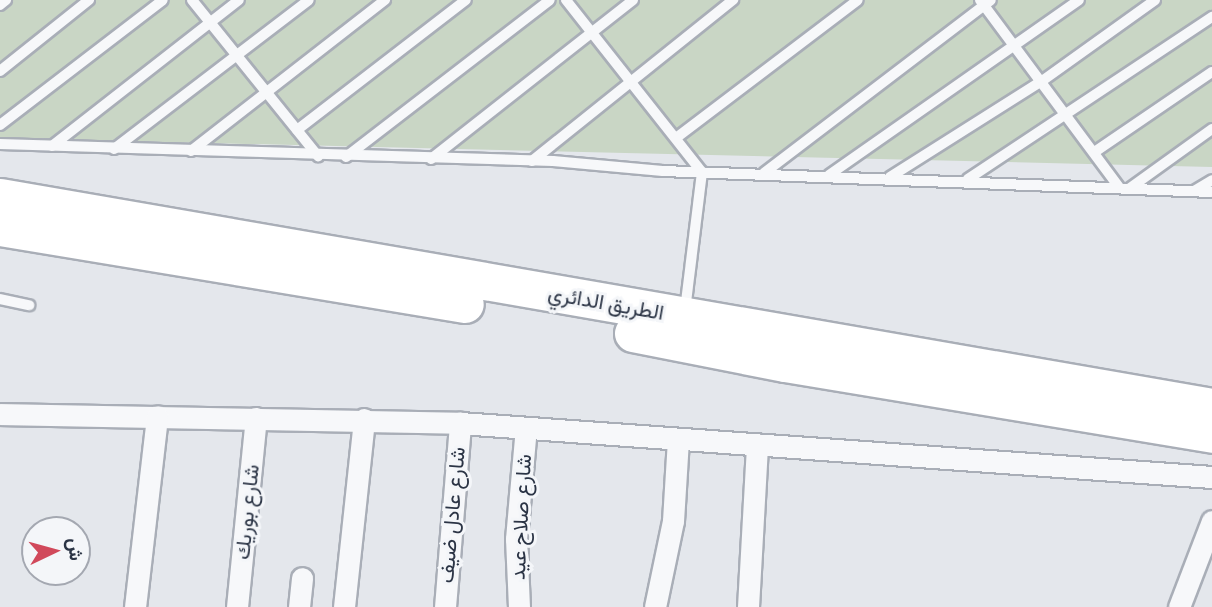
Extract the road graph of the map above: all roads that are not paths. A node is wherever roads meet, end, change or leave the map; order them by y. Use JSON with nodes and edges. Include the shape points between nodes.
{"nodes":[{"id":1,"x":6,"y":0,"type":"edge"},
{"id":2,"x":89,"y":0,"type":"edge"},
{"id":3,"x":163,"y":0,"type":"edge"},
{"id":4,"x":192,"y":0,"type":"edge"},
{"id":5,"x":239,"y":0,"type":"edge"},
{"id":6,"x":309,"y":0,"type":"edge"},
{"id":7,"x":385,"y":0,"type":"edge"},
{"id":8,"x":466,"y":0,"type":"edge"},
{"id":9,"x":550,"y":0,"type":"edge"},
{"id":10,"x":566,"y":0,"type":"edge"},
{"id":11,"x":633,"y":0,"type":"edge"},
{"id":12,"x":733,"y":0,"type":"edge"},
{"id":13,"x":858,"y":0,"type":"edge"},
{"id":14,"x":1079,"y":0,"type":"edge"},
{"id":15,"x":1155,"y":0,"type":"edge"},
{"id":16,"x":985,"y":2,"type":"edge"},
{"id":17,"x":0,"y":5,"type":"edge"},
{"id":18,"x":1212,"y":17,"type":"edge"},
{"id":19,"x":210,"y":22,"type":"junction"},
{"id":20,"x":592,"y":32,"type":"junction"},
{"id":21,"x":1015,"y":45,"type":"junction"},
{"id":22,"x":237,"y":56,"type":"junction"},
{"id":23,"x":0,"y":71,"type":"edge"},
{"id":24,"x":1212,"y":72,"type":"edge"},
{"id":25,"x":631,"y":80,"type":"junction"},
{"id":26,"x":1042,"y":81,"type":"junction"},
{"id":27,"x":266,"y":91,"type":"junction"},
{"id":28,"x":1069,"y":116,"type":"junction"},
{"id":29,"x":0,"y":125,"type":"edge"},
{"id":30,"x":1212,"y":129,"type":"edge"},
{"id":31,"x":297,"y":130,"type":"junction"},
{"id":32,"x":676,"y":138,"type":"junction"},
{"id":33,"x":0,"y":144,"type":"edge"},
{"id":34,"x":52,"y":146,"type":"junction"},
{"id":35,"x":113,"y":149,"type":"junction"},
{"id":36,"x":191,"y":151,"type":"junction"},
{"id":37,"x":1096,"y":151,"type":"junction"},
{"id":38,"x":318,"y":156,"type":"junction"},
{"id":39,"x":346,"y":157,"type":"junction"},
{"id":40,"x":431,"y":159,"type":"junction"},
{"id":41,"x":532,"y":161,"type":"junction"},
{"id":42,"x":702,"y":172,"type":"junction"},
{"id":43,"x":764,"y":173,"type":"junction"},
{"id":44,"x":828,"y":175,"type":"junction"},
{"id":45,"x":890,"y":177,"type":"junction"},
{"id":46,"x":968,"y":179,"type":"junction"},
{"id":47,"x":1212,"y":180,"type":"edge"},
{"id":48,"x":1125,"y":187,"type":"junction"},
{"id":49,"x":1194,"y":191,"type":"junction"},
{"id":50,"x":1212,"y":192,"type":"edge"},
{"id":51,"x":0,"y":197,"type":"edge"},
{"id":52,"x":0,"y":227,"type":"edge"},
{"id":53,"x":0,"y":299,"type":"edge"},
{"id":54,"x":29,"y":305,"type":"dead end"},
{"id":55,"x":685,"y":317,"type":"junction"},
{"id":56,"x":1126,"y":406,"type":"junction"},
{"id":57,"x":1212,"y":407,"type":"edge"},
{"id":58,"x":0,"y":414,"type":"edge"},
{"id":59,"x":157,"y":416,"type":"junction"},
{"id":60,"x":256,"y":418,"type":"junction"},
{"id":61,"x":364,"y":419,"type":"junction"},
{"id":62,"x":460,"y":423,"type":"junction"},
{"id":63,"x":526,"y":428,"type":"junction"},
{"id":64,"x":1212,"y":434,"type":"edge"},
{"id":65,"x":678,"y":439,"type":"junction"},
{"id":66,"x":757,"y":444,"type":"junction"},
{"id":67,"x":1212,"y":477,"type":"edge"},
{"id":68,"x":1212,"y":522,"type":"edge"},
{"id":69,"x":302,"y":578,"type":"dead end"},
{"id":70,"x":135,"y":607,"type":"edge"},
{"id":71,"x":237,"y":607,"type":"edge"},
{"id":72,"x":299,"y":607,"type":"edge"},
{"id":73,"x":344,"y":607,"type":"edge"},
{"id":74,"x":445,"y":607,"type":"edge"},
{"id":75,"x":519,"y":607,"type":"edge"},
{"id":76,"x":655,"y":607,"type":"edge"},
{"id":77,"x":748,"y":607,"type":"edge"},
{"id":78,"x":1179,"y":607,"type":"edge"}],
"edges":[{"from":1,"to":17,"type":"lane"},
{"from":2,"to":23,"type":"lane"},
{"from":3,"to":29,"type":"lane"},
{"from":4,"to":19,"type":"lane"},
{"from":5,"to":19,"type":"lane"},
{"from":6,"to":22,"type":"lane"},
{"from":7,"to":27,"type":"lane"},
{"from":8,"to":31,"type":"lane"},
{"from":9,"to":39,"type":"lane"},
{"from":10,"to":20,"type":"lane"},
{"from":11,"to":20,"type":"lane"},
{"from":12,"to":25,"type":"lane"},
{"from":13,"to":32,"type":"lane"},
{"from":14,"to":21,"type":"lane"},
{"from":15,"to":26,"type":"lane"},
{"from":16,"to":21,"type":"lane"},
{"from":16,"to":43,"type":"lane"},
{"from":18,"to":28,"type":"lane"},
{"from":19,"to":22,"type":"lane"},
{"from":19,"to":34,"type":"lane"},
{"from":20,"to":25,"type":"lane"},
{"from":20,"to":40,"type":"lane"},
{"from":21,"to":26,"type":"lane"},
{"from":21,"to":44,"type":"lane"},
{"from":22,"to":27,"type":"lane"},
{"from":22,"to":35,"type":"lane"},
{"from":24,"to":37,"type":"lane"},
{"from":25,"to":32,"type":"lane"},
{"from":25,"to":41,"type":"lane"},
{"from":26,"to":28,"type":"lane"},
{"from":26,"to":45,"type":"lane"},
{"from":27,"to":31,"type":"lane"},
{"from":27,"to":36,"type":"lane"},
{"from":28,"to":37,"type":"lane"},
{"from":28,"to":46,"type":"lane"},
{"from":30,"to":48,"type":"lane"},
{"from":31,"to":38,"type":"lane"},
{"from":32,"to":42,"type":"lane"},
{"from":33,"to":34,"type":"lane"},
{"from":34,"to":35,"type":"lane"},
{"from":35,"to":36,"type":"lane"},
{"from":36,"to":38,"type":"lane"},
{"from":37,"to":48,"type":"lane"},
{"from":38,"to":39,"type":"lane"},
{"from":39,"to":40,"type":"lane"},
{"from":40,"to":41,"type":"lane"},
{"from":41,"to":42,"type":"lane"},
{"from":42,"to":43,"type":"lane"},
{"from":42,"to":55,"type":"lane"},
{"from":43,"to":44,"type":"lane"},
{"from":44,"to":45,"type":"lane"},
{"from":45,"to":46,"type":"lane"},
{"from":46,"to":48,"type":"lane"},
{"from":47,"to":49,"type":"lane"},
{"from":48,"to":49,"type":"lane"},
{"from":49,"to":50,"type":"lane"},
{"from":51,"to":55,"type":"highway","name":"الطريق الدائري"},
{"from":52,"to":56,"type":"highway","name":"الطريق الدائري"},
{"from":53,"to":54,"type":"lane"},
{"from":55,"to":56,"type":"highway","name":"الطريق الدائري"},
{"from":56,"to":57,"type":"highway","name":"الطريق الدائري"},
{"from":56,"to":64,"type":"highway","name":"الطريق الدائري"},
{"from":58,"to":59,"type":"street"},
{"from":59,"to":60,"type":"street"},
{"from":59,"to":70,"type":"street"},
{"from":60,"to":61,"type":"street"},
{"from":60,"to":71,"type":"street","name":"شارع بوريك"},
{"from":61,"to":62,"type":"street"},
{"from":61,"to":73,"type":"street"},
{"from":62,"to":63,"type":"street"},
{"from":62,"to":74,"type":"street","name":"شارع عادل ضيف"},
{"from":63,"to":65,"type":"street"},
{"from":63,"to":75,"type":"street","name":"شارع صلاح عيد","via":[[517,512]]},
{"from":65,"to":66,"type":"street"},
{"from":65,"to":76,"type":"street","via":[[673,521]]},
{"from":66,"to":67,"type":"street"},
{"from":66,"to":77,"type":"street"},
{"from":68,"to":78,"type":"street"},
{"from":69,"to":72,"type":"street"}]}
